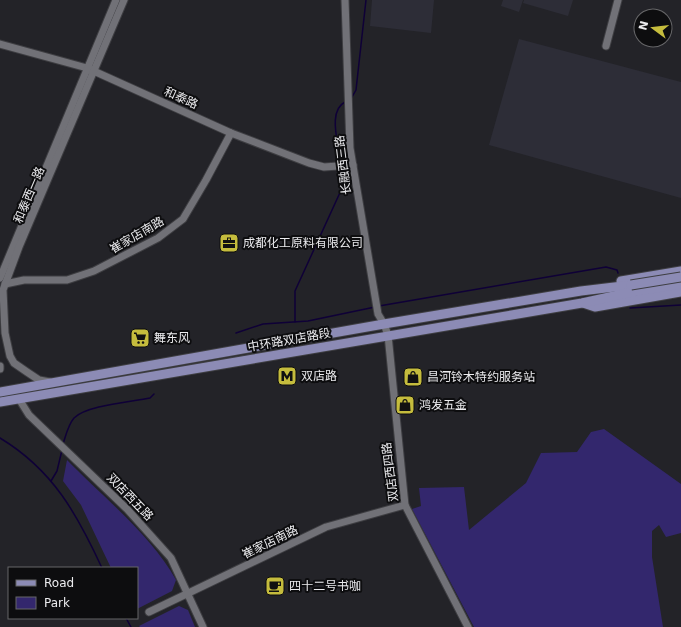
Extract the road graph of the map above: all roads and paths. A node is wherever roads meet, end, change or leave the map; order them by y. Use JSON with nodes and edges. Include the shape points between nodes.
{"nodes":[{"id":1,"x":116,"y":0,"type":"edge"},
{"id":2,"x":124,"y":0,"type":"edge"},
{"id":3,"x":345,"y":0,"type":"edge"},
{"id":4,"x":618,"y":0,"type":"edge"},
{"id":5,"x":0,"y":44,"type":"edge"},
{"id":6,"x":606,"y":46,"type":"dead end"},
{"id":7,"x":87,"y":68,"type":"junction"},
{"id":8,"x":95,"y":72,"type":"junction"},
{"id":9,"x":231,"y":133,"type":"junction"},
{"id":10,"x":353,"y":165,"type":"junction"},
{"id":11,"x":681,"y":271,"type":"edge"},
{"id":12,"x":681,"y":277,"type":"edge"},
{"id":13,"x":2,"y":281,"type":"edge"},
{"id":14,"x":681,"y":284,"type":"edge"},
{"id":15,"x":631,"y":288,"type":"junction"},
{"id":16,"x":581,"y":291,"type":"junction"},
{"id":17,"x":681,"y":292,"type":"edge"},
{"id":18,"x":582,"y":303,"type":"junction"},
{"id":19,"x":384,"y":324,"type":"junction"},
{"id":20,"x":388,"y":335,"type":"junction"},
{"id":21,"x":54,"y":383,"type":"junction"},
{"id":22,"x":0,"y":392,"type":"edge"},
{"id":23,"x":19,"y":399,"type":"junction"},
{"id":24,"x":0,"y":402,"type":"edge"},
{"id":25,"x":405,"y":505,"type":"junction"},
{"id":26,"x":188,"y":594,"type":"junction"},
{"id":27,"x":149,"y":612,"type":"dead end"},
{"id":28,"x":203,"y":627,"type":"edge"},
{"id":29,"x":468,"y":627,"type":"edge"}],
"edges":[{"from":1,"to":7,"type":"street","name":"和泰西一路"},
{"from":2,"to":8,"type":"street","name":"和泰西一路"},
{"from":3,"to":10,"type":"street","name":"长融西三路","via":[[350,148]]},
{"from":4,"to":6,"type":"street"},
{"from":5,"to":7,"type":"street","name":"和泰路"},
{"from":7,"to":8,"type":"street","name":"和泰路"},
{"from":7,"to":13,"type":"street","name":"和泰西一路"},
{"from":8,"to":9,"type":"street","name":"和泰路"},
{"from":8,"to":13,"type":"street","name":"和泰西一路"},
{"from":9,"to":10,"type":"street","name":"和泰路","via":[[324,167]]},
{"from":9,"to":13,"type":"street","name":"崔家店南路","via":[[183,219],[158,238],[94,271],[67,280]]},
{"from":10,"to":19,"type":"street","name":"长融西三路","via":[[375,299],[378,314]]},
{"from":11,"to":16,"type":"main road","via":[[613,282]]},
{"from":12,"to":15,"type":"main road","bridge":true},
{"from":13,"to":21,"type":"street","name":"和泰西一路","via":[[5,332],[10,356],[14,363],[40,380]]},
{"from":14,"to":15,"type":"main road"},
{"from":15,"to":16,"type":"main road"},
{"from":15,"to":18,"type":"main road"},
{"from":16,"to":19,"type":"main road","name":"中环路双店路段"},
{"from":17,"to":18,"type":"main road","via":[[595,307]]},
{"from":18,"to":20,"type":"main road","name":"中环路双店路段"},
{"from":19,"to":20,"type":"street","name":"双店西四路"},
{"from":19,"to":21,"type":"main road","name":"中环路双店路段"},
{"from":20,"to":23,"type":"main road","name":"中环路双店路段"},
{"from":20,"to":25,"type":"street","name":"双店西四路"},
{"from":21,"to":22,"type":"main road","name":"中环路双店路段"},
{"from":23,"to":24,"type":"main road","name":"中环路双店路段"},
{"from":23,"to":26,"type":"street","name":"双店西五路","via":[[29,415],[127,508],[171,558]]},
{"from":25,"to":26,"type":"street","name":"崔家店南路","via":[[326,527]]},
{"from":25,"to":29,"type":"street","name":"双店西四路"},
{"from":26,"to":27,"type":"street","name":"崔家店南路"},
{"from":26,"to":28,"type":"street","name":"双店西五路"}]}
